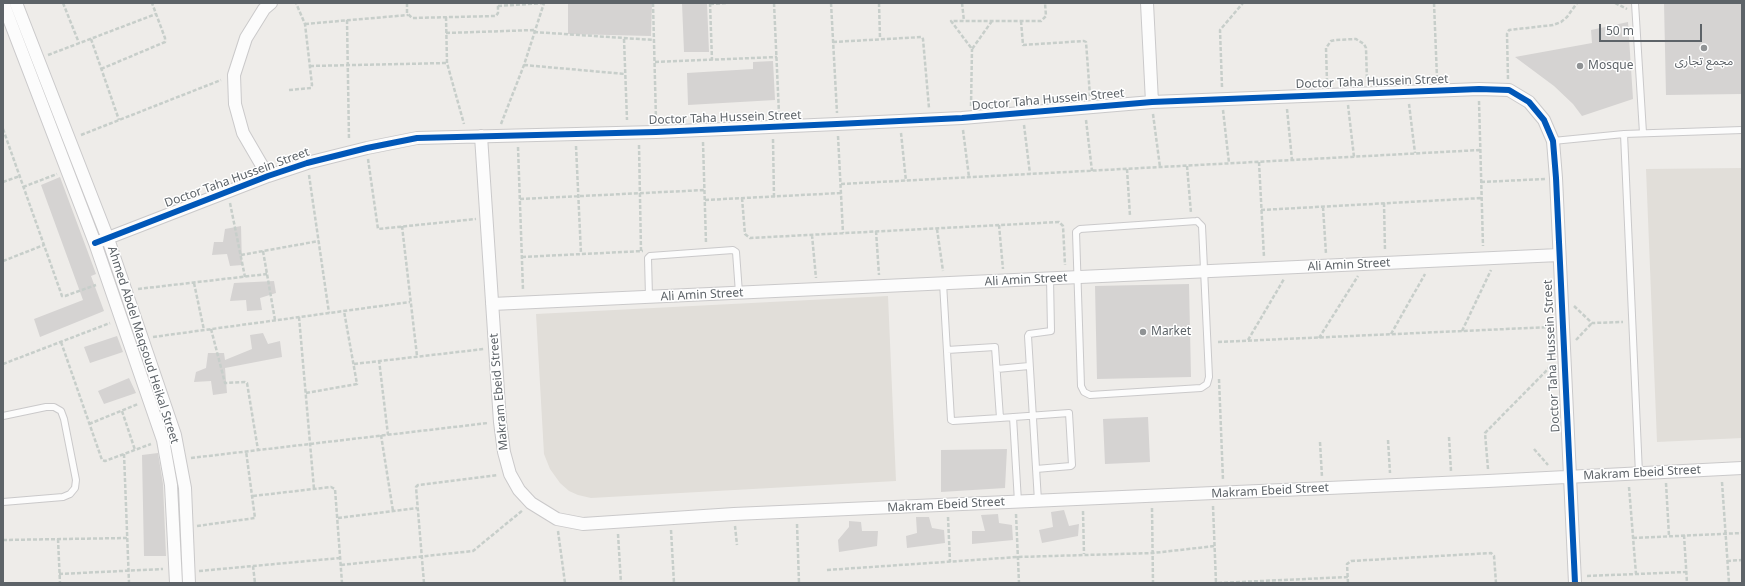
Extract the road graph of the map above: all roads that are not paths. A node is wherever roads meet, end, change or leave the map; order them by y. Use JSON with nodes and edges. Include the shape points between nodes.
{"nodes":[{"id":1,"x":16,"y":3,"type":"edge"},
{"id":2,"x":271,"y":3,"type":"edge"},
{"id":3,"x":1148,"y":3,"type":"edge"},
{"id":4,"x":1635,"y":3,"type":"edge"},
{"id":5,"x":4,"y":9,"type":"edge"},
{"id":6,"x":9,"y":35,"type":"edge"},
{"id":7,"x":1152,"y":102,"type":"junction"},
{"id":8,"x":1742,"y":130,"type":"edge"},
{"id":9,"x":1643,"y":133,"type":"junction"},
{"id":10,"x":1624,"y":134,"type":"junction"},
{"id":11,"x":481,"y":136,"type":"junction"},
{"id":12,"x":1553,"y":141,"type":"junction"},
{"id":13,"x":268,"y":176,"type":"junction"},
{"id":14,"x":108,"y":239,"type":"junction"},
{"id":15,"x":95,"y":243,"type":"junction"},
{"id":16,"x":1559,"y":255,"type":"junction"},
{"id":17,"x":1204,"y":271,"type":"junction"},
{"id":18,"x":1071,"y":277,"type":"junction"},
{"id":19,"x":1050,"y":278,"type":"junction"},
{"id":20,"x":944,"y":283,"type":"junction"},
{"id":21,"x":739,"y":293,"type":"junction"},
{"id":22,"x":650,"y":297,"type":"junction"},
{"id":23,"x":492,"y":304,"type":"junction"},
{"id":24,"x":947,"y":350,"type":"junction"},
{"id":25,"x":1029,"y":366,"type":"junction"},
{"id":26,"x":997,"y":369,"type":"junction"},
{"id":27,"x":1032,"y":415,"type":"junction"},
{"id":28,"x":3,"y":416,"type":"edge"},
{"id":29,"x":1013,"y":417,"type":"junction"},
{"id":30,"x":1000,"y":418,"type":"junction"},
{"id":31,"x":1742,"y":468,"type":"edge"},
{"id":32,"x":1036,"y":469,"type":"junction"},
{"id":33,"x":1633,"y":474,"type":"junction"},
{"id":34,"x":1564,"y":477,"type":"junction"},
{"id":35,"x":1038,"y":501,"type":"junction"},
{"id":36,"x":3,"y":502,"type":"edge"},
{"id":37,"x":1017,"y":502,"type":"junction"},
{"id":38,"x":189,"y":577,"type":"edge"},
{"id":39,"x":1575,"y":580,"type":"edge"},
{"id":40,"x":176,"y":583,"type":"edge"}],
"edges":[{"from":1,"to":14,"type":"street","name":"Ahmed Abdel Maqsoud Heikal Street"},
{"from":2,"to":13,"type":"street","via":[[264,9],[246,38],[234,74],[235,104],[243,133]]},
{"from":3,"to":7,"type":"street"},
{"from":4,"to":9,"type":"lane"},
{"from":5,"to":6,"type":"street","name":"Ahmed Abdel Maqsoud Heikal Street"},
{"from":6,"to":15,"type":"street","name":"Ahmed Abdel Maqsoud Heikal Street","via":[[67,170]]},
{"from":7,"to":11,"type":"street","name":"Doctor Taha Hussein Street","via":[[930,120],[633,133]]},
{"from":7,"to":12,"type":"street","name":"Doctor Taha Hussein Street","via":[[1437,90],[1509,90],[1529,102],[1544,120]]},
{"from":8,"to":9,"type":"lane"},
{"from":9,"to":10,"type":"lane"},
{"from":10,"to":12,"type":"lane"},
{"from":10,"to":33,"type":"lane","via":[[1633,321]]},
{"from":11,"to":13,"type":"street","name":"Doctor Taha Hussein Street","via":[[416,138],[307,163]]},
{"from":11,"to":23,"type":"street","name":"Makram Ebeid Street"},
{"from":12,"to":16,"type":"street","name":"Doctor Taha Hussein Street"},
{"from":13,"to":14,"type":"street","name":"Doctor Taha Hussein Street"},
{"from":14,"to":15,"type":"street","name":"Doctor Taha Hussein Street"},
{"from":14,"to":38,"type":"street","name":"Ahmed Abdel Maqsoud Heikal Street","via":[[175,435],[185,488]]},
{"from":15,"to":40,"type":"street","name":"Ahmed Abdel Maqsoud Heikal Street","via":[[163,440],[171,485]]},
{"from":16,"to":17,"type":"street","name":"Ali Amin Street"},
{"from":16,"to":34,"type":"street","name":"Doctor Taha Hussein Street"},
{"from":17,"to":18,"type":"street","name":"Ali Amin Street"},
{"from":17,"to":18,"type":"lane","via":[[1202,226],[1199,222],[1192,222],[1078,230]]},
{"from":17,"to":18,"type":"lane","via":[[1209,377],[1207,384],[1202,388],[1090,395],[1084,392],[1081,386]]},
{"from":18,"to":19,"type":"street","name":"Ali Amin Street"},
{"from":19,"to":20,"type":"street","name":"Ali Amin Street"},
{"from":19,"to":25,"type":"lane","via":[[1051,331],[1028,334]]},
{"from":20,"to":21,"type":"street","name":"Ali Amin Street"},
{"from":20,"to":24,"type":"lane"},
{"from":21,"to":22,"type":"street","name":"Ali Amin Street"},
{"from":21,"to":22,"type":"lane","via":[[735,250],[650,256]]},
{"from":22,"to":23,"type":"street","name":"Ali Amin Street"},
{"from":23,"to":37,"type":"street","name":"Makram Ebeid Street","via":[[500,422],[510,474],[519,490],[531,503],[557,519],[583,524],[734,514]]},
{"from":24,"to":26,"type":"lane","via":[[994,346]]},
{"from":24,"to":30,"type":"lane","via":[[951,420]]},
{"from":25,"to":26,"type":"lane"},
{"from":25,"to":27,"type":"lane"},
{"from":26,"to":30,"type":"lane"},
{"from":27,"to":29,"type":"lane"},
{"from":27,"to":32,"type":"lane"},
{"from":27,"to":32,"type":"lane","via":[[1070,413],[1072,465]]},
{"from":28,"to":36,"type":"lane","via":[[46,407],[54,407],[61,411],[76,480],[75,488],[63,497]]},
{"from":29,"to":30,"type":"lane"},
{"from":29,"to":37,"type":"lane"},
{"from":31,"to":33,"type":"street","name":"Makram Ebeid Street"},
{"from":32,"to":35,"type":"lane"},
{"from":33,"to":34,"type":"street","name":"Makram Ebeid Street"},
{"from":34,"to":35,"type":"street","name":"Makram Ebeid Street"},
{"from":34,"to":39,"type":"street","name":"Doctor Taha Hussein Street"},
{"from":35,"to":37,"type":"street","name":"Makram Ebeid Street"}]}
